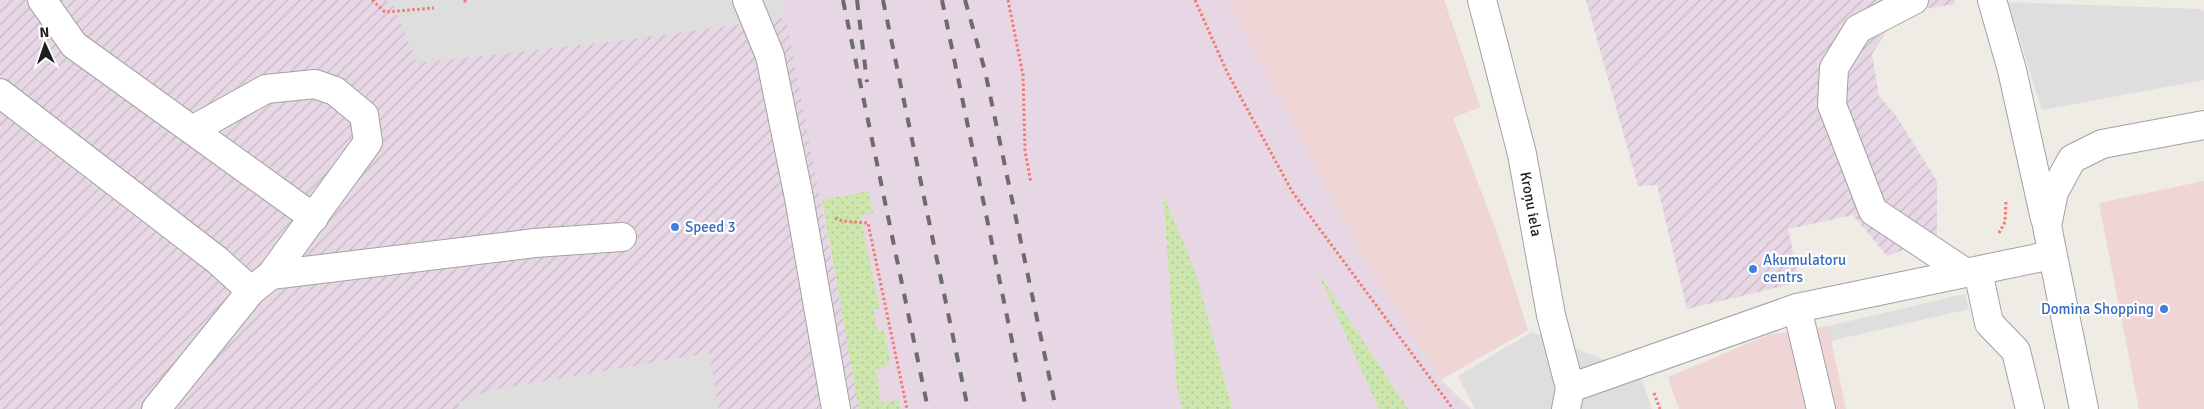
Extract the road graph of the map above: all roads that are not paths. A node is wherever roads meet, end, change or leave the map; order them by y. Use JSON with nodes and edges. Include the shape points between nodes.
{"nodes":[{"id":1,"x":42,"y":0,"type":"edge"},
{"id":2,"x":747,"y":0,"type":"edge"},
{"id":3,"x":1482,"y":0,"type":"edge"},
{"id":4,"x":1914,"y":0,"type":"edge"},
{"id":5,"x":1992,"y":0,"type":"edge"},
{"id":6,"x":0,"y":93,"type":"edge"},
{"id":7,"x":2204,"y":125,"type":"edge"},
{"id":8,"x":194,"y":129,"type":"junction"},
{"id":9,"x":314,"y":218,"type":"junction"},
{"id":10,"x":2046,"y":226,"type":"junction"},
{"id":11,"x":622,"y":236,"type":"dead end"},
{"id":12,"x":2052,"y":256,"type":"junction"},
{"id":13,"x":1972,"y":272,"type":"junction"},
{"id":14,"x":261,"y":283,"type":"junction"},
{"id":15,"x":1797,"y":308,"type":"junction"},
{"id":16,"x":1568,"y":398,"type":"edge"},
{"id":17,"x":156,"y":409,"type":"edge"},
{"id":18,"x":836,"y":409,"type":"edge"},
{"id":19,"x":1822,"y":409,"type":"edge"},
{"id":20,"x":2030,"y":409,"type":"edge"},
{"id":21,"x":2084,"y":409,"type":"edge"}],
"edges":[{"from":1,"to":8,"type":"street","via":[[74,44]]},
{"from":2,"to":18,"type":"street","via":[[770,56]]},
{"from":3,"to":16,"type":"street","name":"Kroņu iela","via":[[1522,154]]},
{"from":4,"to":13,"type":"street","via":[[1858,29],[1834,68],[1832,105],[1873,211]]},
{"from":5,"to":10,"type":"street","via":[[2012,70]]},
{"from":6,"to":14,"type":"street","via":[[217,260]]},
{"from":7,"to":10,"type":"street","via":[[2102,144],[2072,159],[2054,192]]},
{"from":8,"to":9,"type":"street"},
{"from":8,"to":9,"type":"street","via":[[266,89],[315,84],[335,91],[364,115],[368,142]]},
{"from":9,"to":14,"type":"street"},
{"from":10,"to":12,"type":"street"},
{"from":11,"to":14,"type":"street","via":[[535,243]]},
{"from":12,"to":13,"type":"street"},
{"from":12,"to":21,"type":"street"},
{"from":13,"to":15,"type":"street"},
{"from":13,"to":20,"type":"street","via":[[1989,323],[2016,351]]},
{"from":14,"to":17,"type":"street"},
{"from":15,"to":16,"type":"street"},
{"from":15,"to":19,"type":"street"}]}
